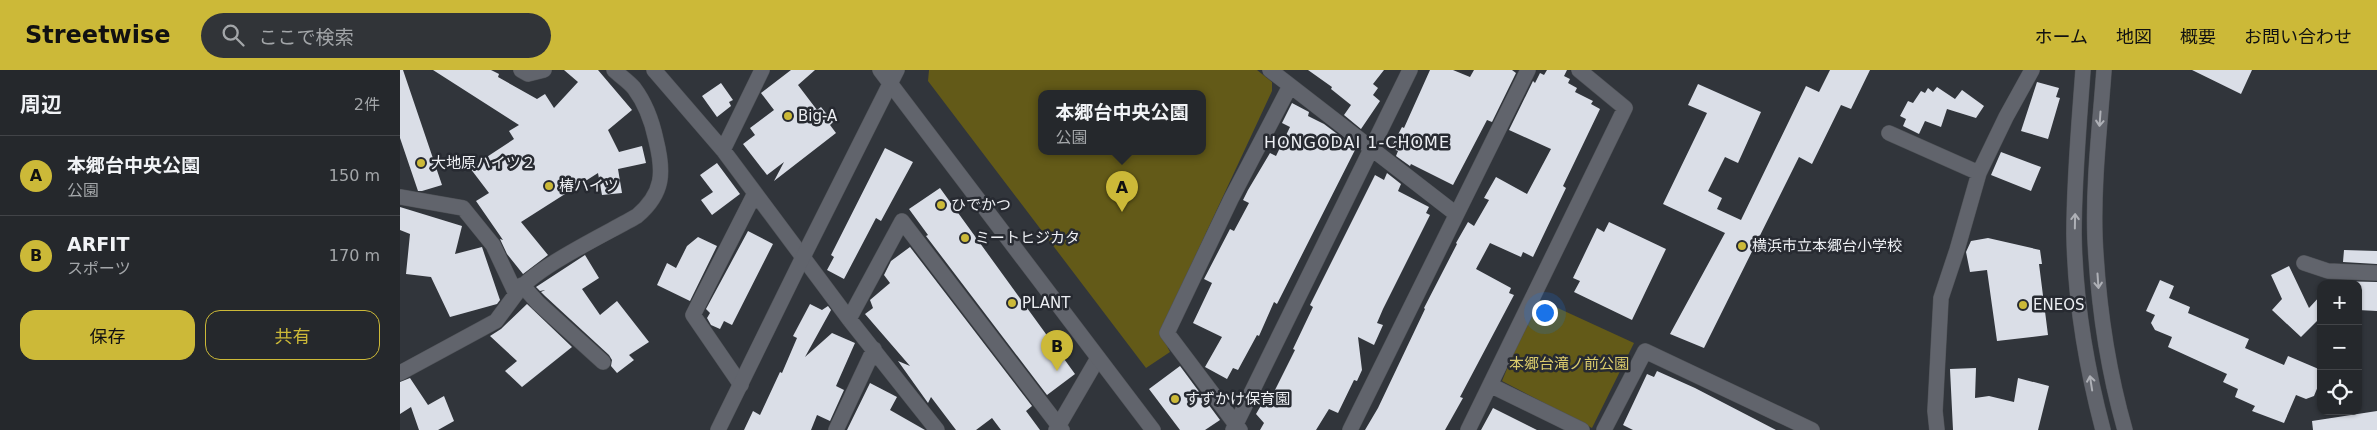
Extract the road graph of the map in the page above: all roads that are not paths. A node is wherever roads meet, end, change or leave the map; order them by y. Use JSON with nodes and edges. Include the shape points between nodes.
{"nodes":[{"id":1,"x":521,"y":70,"type":"edge"},
{"id":2,"x":544,"y":70,"type":"edge"},
{"id":3,"x":614,"y":70,"type":"edge"},
{"id":4,"x":654,"y":70,"type":"edge"},
{"id":5,"x":762,"y":70,"type":"edge"},
{"id":6,"x":880,"y":70,"type":"edge"},
{"id":7,"x":1270,"y":70,"type":"edge"},
{"id":8,"x":1410,"y":70,"type":"edge"},
{"id":9,"x":1528,"y":70,"type":"edge"},
{"id":10,"x":1579,"y":70,"type":"edge"},
{"id":11,"x":2032,"y":70,"type":"edge"},
{"id":12,"x":2083,"y":70,"type":"edge"},
{"id":13,"x":2104,"y":70,"type":"edge"},
{"id":14,"x":894,"y":76,"type":"edge"},
{"id":15,"x":1290,"y":86,"type":"junction"},
{"id":16,"x":1889,"y":133,"type":"dead end"},
{"id":17,"x":1373,"y":148,"type":"junction"},
{"id":18,"x":723,"y":150,"type":"junction"},
{"id":19,"x":1979,"y":173,"type":"junction"},
{"id":20,"x":755,"y":193,"type":"junction"},
{"id":21,"x":400,"y":197,"type":"edge"},
{"id":22,"x":1456,"y":214,"type":"junction"},
{"id":23,"x":802,"y":257,"type":"junction"},
{"id":24,"x":2304,"y":263,"type":"dead end"},
{"id":25,"x":2377,"y":273,"type":"edge"},
{"id":26,"x":519,"y":289,"type":"junction"},
{"id":27,"x":849,"y":319,"type":"junction"},
{"id":28,"x":874,"y":349,"type":"junction"},
{"id":29,"x":1098,"y":358,"type":"junction"},
{"id":30,"x":603,"y":362,"type":"dead end"},
{"id":31,"x":400,"y":373,"type":"edge"},
{"id":32,"x":741,"y":384,"type":"junction"},
{"id":33,"x":1490,"y":385,"type":"junction"},
{"id":34,"x":1059,"y":428,"type":"edge"},
{"id":35,"x":1236,"y":428,"type":"edge"},
{"id":36,"x":718,"y":430,"type":"edge"},
{"id":37,"x":836,"y":430,"type":"edge"},
{"id":38,"x":937,"y":430,"type":"edge"},
{"id":39,"x":1153,"y":430,"type":"edge"},
{"id":40,"x":1350,"y":430,"type":"edge"},
{"id":41,"x":1468,"y":430,"type":"edge"},
{"id":42,"x":1582,"y":430,"type":"edge"},
{"id":43,"x":1604,"y":430,"type":"edge"},
{"id":44,"x":1812,"y":430,"type":"edge"},
{"id":45,"x":1937,"y":430,"type":"edge"},
{"id":46,"x":2103,"y":430,"type":"edge"},
{"id":47,"x":2124,"y":430,"type":"edge"}],
"edges":[{"from":1,"to":2,"type":"street","via":[[528,74]]},
{"from":3,"to":26,"type":"street","via":[[633,87],[651,117],[662,165],[656,193],[650,205],[638,216],[548,266]]},
{"from":4,"to":18,"type":"street"},
{"from":5,"to":18,"type":"street"},
{"from":6,"to":14,"type":"street"},
{"from":7,"to":15,"type":"street"},
{"from":8,"to":17,"type":"street"},
{"from":9,"to":22,"type":"street"},
{"from":10,"to":33,"type":"street","via":[[1625,108]]},
{"from":11,"to":19,"type":"street"},
{"from":46,"to":12,"type":"street","one_way":true,"via":[[2078,305],[2074,234]]},
{"from":13,"to":47,"type":"street","one_way":true,"via":[[2095,237],[2100,305],[2113,386]]},
{"from":14,"to":23,"type":"street"},
{"from":14,"to":29,"type":"street"},
{"from":15,"to":17,"type":"street"},
{"from":15,"to":35,"type":"street","via":[[1167,333]]},
{"from":16,"to":19,"type":"street"},
{"from":17,"to":22,"type":"street"},
{"from":17,"to":35,"type":"street"},
{"from":18,"to":20,"type":"street"},
{"from":19,"to":45,"type":"street","via":[[1940,298]]},
{"from":20,"to":23,"type":"street"},
{"from":20,"to":32,"type":"street","via":[[693,315]]},
{"from":21,"to":26,"type":"street","via":[[463,208],[493,245]]},
{"from":22,"to":40,"type":"street"},
{"from":23,"to":27,"type":"street"},
{"from":23,"to":32,"type":"street"},
{"from":24,"to":25,"type":"street","via":[[2328,271]]},
{"from":26,"to":30,"type":"street"},
{"from":26,"to":31,"type":"street","via":[[496,322]]},
{"from":27,"to":28,"type":"street"},
{"from":27,"to":34,"type":"street","via":[[902,221]]},
{"from":28,"to":37,"type":"street"},
{"from":28,"to":38,"type":"street"},
{"from":29,"to":34,"type":"street"},
{"from":29,"to":39,"type":"street"},
{"from":32,"to":36,"type":"street"},
{"from":33,"to":41,"type":"street"},
{"from":33,"to":42,"type":"street"},
{"from":43,"to":44,"type":"street","via":[[1645,350]]}]}
